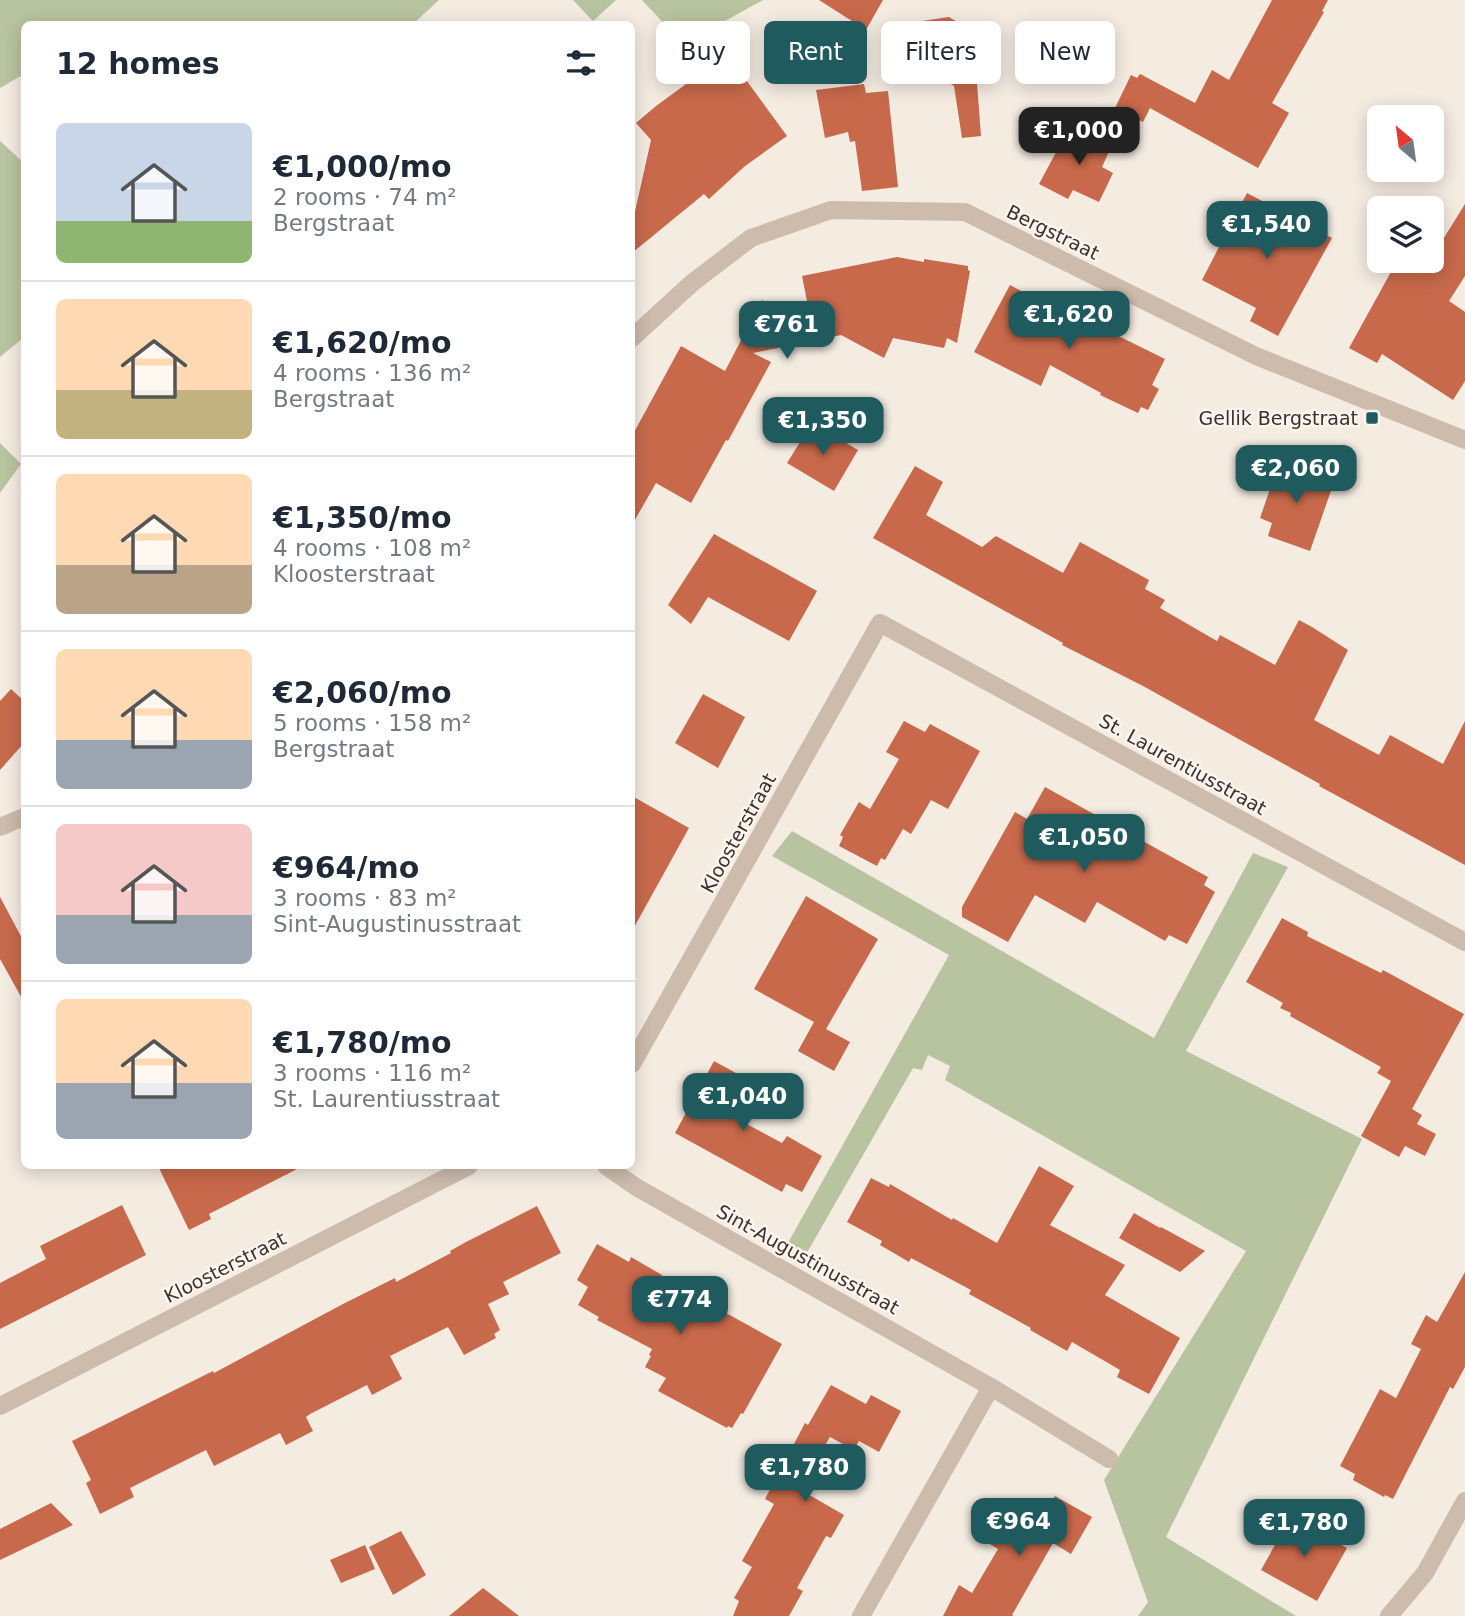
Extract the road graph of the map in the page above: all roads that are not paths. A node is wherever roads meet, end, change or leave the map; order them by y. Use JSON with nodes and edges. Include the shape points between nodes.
{"nodes":[{"id":1,"x":635,"y":335,"type":"edge"},
{"id":2,"x":1465,"y":440,"type":"edge"},
{"id":3,"x":880,"y":623,"type":"joint"},
{"id":4,"x":21,"y":818,"type":"edge"},
{"id":5,"x":0,"y":827,"type":"edge"},
{"id":6,"x":1465,"y":942,"type":"edge"},
{"id":7,"x":635,"y":1059,"type":"edge"},
{"id":8,"x":463,"y":1169,"type":"edge"},
{"id":9,"x":610,"y":1169,"type":"edge"},
{"id":10,"x":991,"y":1387,"type":"junction"},
{"id":11,"x":0,"y":1406,"type":"edge"},
{"id":12,"x":1110,"y":1459,"type":"dead end"},
{"id":13,"x":1465,"y":1501,"type":"edge"},
{"id":14,"x":861,"y":1616,"type":"edge"},
{"id":15,"x":1389,"y":1616,"type":"edge"}],
"edges":[{"from":1,"to":2,"type":"street","name":"Bergstraat","via":[[751,238],[831,210],[965,212],[1256,355]]},
{"from":3,"to":6,"type":"street","name":"St. Laurentiusstraat"},
{"from":3,"to":7,"type":"street","name":"Kloosterstraat"},
{"from":4,"to":5,"type":"street"},
{"from":8,"to":11,"type":"street","name":"Kloosterstraat"},
{"from":9,"to":10,"type":"street","name":"Sint-Augustinusstraat"},
{"from":10,"to":12,"type":"street","name":"Sint-Augustinusstraat"},
{"from":10,"to":14,"type":"street"},
{"from":13,"to":15,"type":"street","via":[[1425,1573]]}]}
